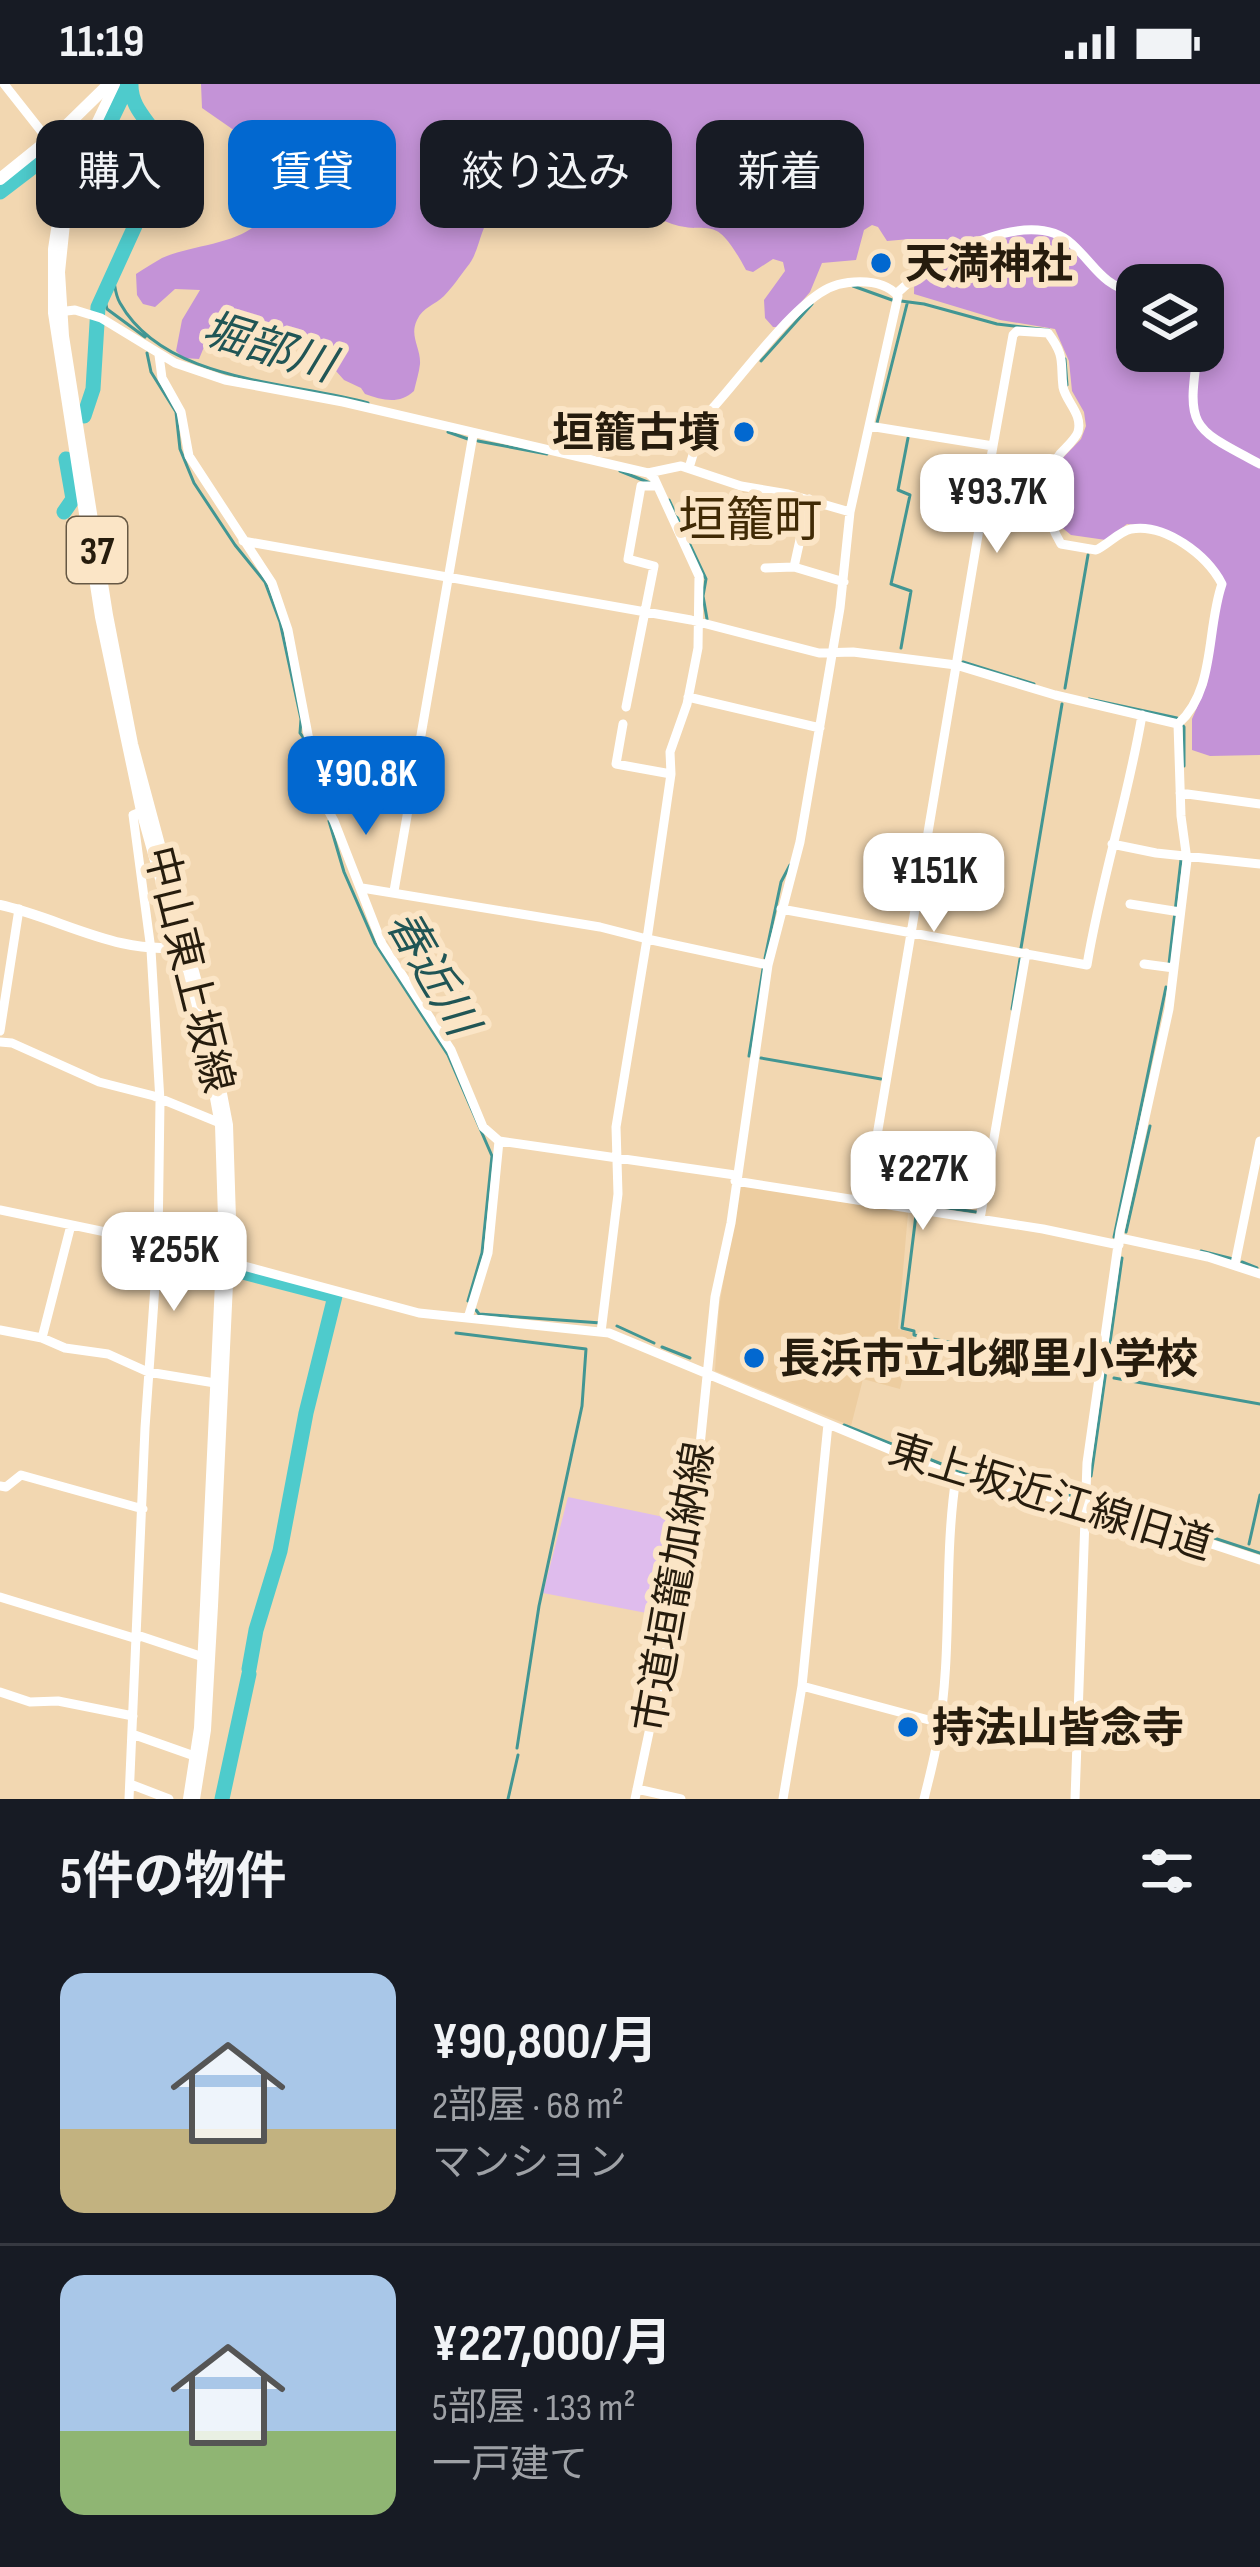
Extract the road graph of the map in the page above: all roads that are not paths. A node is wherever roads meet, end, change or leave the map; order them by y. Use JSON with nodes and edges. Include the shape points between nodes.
{"nodes":[{"id":1,"x":4,"y":84,"type":"edge"},
{"id":2,"x":107,"y":85,"type":"edge"},
{"id":3,"x":76,"y":120,"type":"edge"},
{"id":4,"x":96,"y":120,"type":"edge"},
{"id":5,"x":36,"y":126,"type":"edge"},
{"id":6,"x":36,"y":157,"type":"edge"},
{"id":7,"x":0,"y":179,"type":"edge"},
{"id":8,"x":56,"y":228,"type":"edge"},
{"id":9,"x":65,"y":228,"type":"edge"},
{"id":10,"x":1116,"y":285,"type":"edge"},
{"id":11,"x":897,"y":293,"type":"junction"},
{"id":12,"x":57,"y":312,"type":"junction"},
{"id":13,"x":159,"y":355,"type":"junction"},
{"id":14,"x":1195,"y":372,"type":"edge"},
{"id":15,"x":869,"y":426,"type":"junction"},
{"id":16,"x":473,"y":435,"type":"junction"},
{"id":17,"x":993,"y":446,"type":"junction"},
{"id":18,"x":1260,"y":464,"type":"edge"},
{"id":19,"x":689,"y":468,"type":"junction"},
{"id":20,"x":648,"y":473,"type":"junction"},
{"id":21,"x":657,"y":486,"type":"junction"},
{"id":22,"x":809,"y":500,"type":"junction"},
{"id":23,"x":850,"y":512,"type":"junction"},
{"id":24,"x":243,"y":541,"type":"junction"},
{"id":25,"x":794,"y":567,"type":"junction"},
{"id":26,"x":765,"y":568,"type":"dead end"},
{"id":27,"x":448,"y":578,"type":"junction"},
{"id":28,"x":844,"y":582,"type":"junction"},
{"id":29,"x":645,"y":613,"type":"junction"},
{"id":30,"x":701,"y":623,"type":"junction"},
{"id":31,"x":831,"y":655,"type":"junction"},
{"id":32,"x":957,"y":661,"type":"junction"},
{"id":33,"x":688,"y":697,"type":"junction"},
{"id":34,"x":626,"y":707,"type":"dead end"},
{"id":35,"x":1142,"y":715,"type":"junction"},
{"id":36,"x":1180,"y":722,"type":"junction"},
{"id":37,"x":623,"y":724,"type":"dead end"},
{"id":38,"x":819,"y":727,"type":"junction"},
{"id":39,"x":671,"y":774,"type":"junction"},
{"id":40,"x":1184,"y":794,"type":"junction"},
{"id":41,"x":1260,"y":804,"type":"edge"},
{"id":42,"x":145,"y":810,"type":"junction"},
{"id":43,"x":1112,"y":844,"type":"junction"},
{"id":44,"x":1186,"y":856,"type":"junction"},
{"id":45,"x":1260,"y":864,"type":"edge"},
{"id":46,"x":362,"y":888,"type":"junction"},
{"id":47,"x":394,"y":891,"type":"junction"},
{"id":48,"x":0,"y":904,"type":"edge"},
{"id":49,"x":1130,"y":904,"type":"dead end"},
{"id":50,"x":19,"y":909,"type":"junction"},
{"id":51,"x":781,"y":910,"type":"junction"},
{"id":52,"x":1176,"y":912,"type":"junction"},
{"id":53,"x":911,"y":934,"type":"junction"},
{"id":54,"x":647,"y":940,"type":"junction"},
{"id":55,"x":182,"y":946,"type":"junction"},
{"id":56,"x":151,"y":950,"type":"junction"},
{"id":57,"x":1026,"y":953,"type":"junction"},
{"id":58,"x":1144,"y":964,"type":"dead end"},
{"id":59,"x":768,"y":965,"type":"junction"},
{"id":60,"x":1087,"y":965,"type":"junction"},
{"id":61,"x":1174,"y":968,"type":"junction"},
{"id":62,"x":1099,"y":970,"type":"dead end"},
{"id":63,"x":0,"y":1030,"type":"edge"},
{"id":64,"x":0,"y":1042,"type":"edge"},
{"id":65,"x":160,"y":1099,"type":"junction"},
{"id":66,"x":224,"y":1125,"type":"junction"},
{"id":67,"x":499,"y":1141,"type":"junction"},
{"id":68,"x":1260,"y":1141,"type":"edge"},
{"id":69,"x":615,"y":1161,"type":"junction"},
{"id":70,"x":735,"y":1178,"type":"junction"},
{"id":71,"x":866,"y":1201,"type":"junction"},
{"id":72,"x":0,"y":1210,"type":"edge"},
{"id":73,"x":980,"y":1219,"type":"junction"},
{"id":74,"x":71,"y":1225,"type":"junction"},
{"id":75,"x":1119,"y":1241,"type":"junction"},
{"id":76,"x":158,"y":1243,"type":"junction"},
{"id":77,"x":225,"y":1261,"type":"junction"},
{"id":78,"x":1235,"y":1264,"type":"junction"},
{"id":79,"x":1260,"y":1274,"type":"edge"},
{"id":80,"x":468,"y":1318,"type":"junction"},
{"id":81,"x":0,"y":1330,"type":"edge"},
{"id":82,"x":601,"y":1332,"type":"junction"},
{"id":83,"x":42,"y":1338,"type":"junction"},
{"id":84,"x":148,"y":1372,"type":"junction"},
{"id":85,"x":706,"y":1375,"type":"junction"},
{"id":86,"x":219,"y":1384,"type":"junction"},
{"id":87,"x":828,"y":1424,"type":"junction"},
{"id":88,"x":956,"y":1477,"type":"junction"},
{"id":89,"x":0,"y":1486,"type":"edge"},
{"id":90,"x":1084,"y":1504,"type":"junction"},
{"id":91,"x":143,"y":1509,"type":"junction"},
{"id":92,"x":1260,"y":1560,"type":"edge"},
{"id":93,"x":0,"y":1597,"type":"edge"},
{"id":94,"x":137,"y":1637,"type":"junction"},
{"id":95,"x":202,"y":1657,"type":"junction"},
{"id":96,"x":802,"y":1686,"type":"junction"},
{"id":97,"x":0,"y":1692,"type":"edge"},
{"id":98,"x":133,"y":1716,"type":"junction"},
{"id":99,"x":940,"y":1723,"type":"junction"},
{"id":100,"x":132,"y":1734,"type":"junction"},
{"id":101,"x":199,"y":1757,"type":"junction"},
{"id":102,"x":130,"y":1784,"type":"junction"},
{"id":103,"x":636,"y":1794,"type":"edge"},
{"id":104,"x":129,"y":1799,"type":"edge"},
{"id":105,"x":169,"y":1799,"type":"edge"},
{"id":106,"x":192,"y":1799,"type":"edge"},
{"id":107,"x":681,"y":1799,"type":"edge"},
{"id":108,"x":783,"y":1799,"type":"edge"},
{"id":109,"x":924,"y":1799,"type":"edge"},
{"id":110,"x":1075,"y":1799,"type":"edge"}],
"edges":[{"from":1,"to":5,"type":"street"},
{"from":2,"to":3,"type":"highway"},
{"from":2,"to":4,"type":"main road"},
{"from":6,"to":7,"type":"highway"},
{"from":8,"to":12,"type":"main road","name":"中山東上坂線","number":"37"},
{"from":9,"to":12,"type":"main road","name":"中山東上坂線","number":"37"},
{"from":10,"to":11,"type":"street","via":[[1073,245],[1036,226],[928,266]]},
{"from":11,"to":15,"type":"street","name":"市道垣籠加納線"},
{"from":11,"to":19,"type":"street","via":[[856,282],[835,284],[810,301],[711,410]]},
{"from":12,"to":13,"type":"street","via":[[101,319]]},
{"from":12,"to":42,"type":"main road","name":"中山東上坂線","number":"37","via":[[103,634]]},
{"from":13,"to":16,"type":"street"},
{"from":13,"to":24,"type":"street","via":[[189,456]]},
{"from":14,"to":18,"type":"street","via":[[1197,424]]},
{"from":15,"to":17,"type":"street"},
{"from":15,"to":23,"type":"street","name":"市道垣籠加納線"},
{"from":16,"to":20,"type":"street"},
{"from":16,"to":27,"type":"street"},
{"from":17,"to":32,"type":"street"},
{"from":17,"to":36,"type":"street","via":[[1013,334],[1048,333],[1078,420],[1045,488],[1061,544],[1096,550],[1129,529],[1161,533],[1186,545],[1222,584],[1204,682]]},
{"from":19,"to":20,"type":"street"},
{"from":19,"to":22,"type":"street"},
{"from":20,"to":21,"type":"street"},
{"from":21,"to":29,"type":"street","via":[[641,486],[628,559],[654,566]]},
{"from":21,"to":30,"type":"street","via":[[699,576]]},
{"from":22,"to":23,"type":"street"},
{"from":22,"to":25,"type":"street"},
{"from":23,"to":28,"type":"street","name":"市道垣籠加納線"},
{"from":24,"to":27,"type":"street"},
{"from":24,"to":46,"type":"street","via":[[272,583],[288,630],[307,772]]},
{"from":25,"to":26,"type":"street"},
{"from":25,"to":28,"type":"street"},
{"from":27,"to":29,"type":"street"},
{"from":27,"to":47,"type":"street"},
{"from":28,"to":31,"type":"street","name":"市道垣籠加納線"},
{"from":29,"to":30,"type":"street"},
{"from":29,"to":34,"type":"street"},
{"from":30,"to":31,"type":"street"},
{"from":30,"to":33,"type":"street"},
{"from":31,"to":32,"type":"street"},
{"from":31,"to":38,"type":"street","name":"市道垣籠加納線"},
{"from":32,"to":35,"type":"street"},
{"from":32,"to":53,"type":"street"},
{"from":33,"to":38,"type":"street"},
{"from":33,"to":39,"type":"street"},
{"from":35,"to":36,"type":"street"},
{"from":35,"to":43,"type":"street"},
{"from":36,"to":40,"type":"street"},
{"from":37,"to":39,"type":"street","via":[[616,764]]},
{"from":38,"to":51,"type":"street","name":"市道垣籠加納線"},
{"from":39,"to":54,"type":"street"},
{"from":40,"to":41,"type":"street"},
{"from":40,"to":44,"type":"street"},
{"from":42,"to":55,"type":"main road","name":"中山東上坂線","number":"37"},
{"from":42,"to":56,"type":"street","via":[[133,815]]},
{"from":43,"to":44,"type":"street"},
{"from":43,"to":60,"type":"street"},
{"from":44,"to":45,"type":"street"},
{"from":44,"to":52,"type":"street"},
{"from":46,"to":47,"type":"street"},
{"from":46,"to":67,"type":"street","via":[[382,944],[452,1050],[483,1127]]},
{"from":47,"to":54,"type":"street"},
{"from":48,"to":50,"type":"main road"},
{"from":49,"to":52,"type":"street"},
{"from":50,"to":56,"type":"main road"},
{"from":50,"to":63,"type":"street"},
{"from":51,"to":53,"type":"street"},
{"from":51,"to":59,"type":"street","name":"市道垣籠加納線"},
{"from":52,"to":61,"type":"street"},
{"from":53,"to":57,"type":"street"},
{"from":53,"to":71,"type":"street"},
{"from":54,"to":59,"type":"street"},
{"from":54,"to":69,"type":"street"},
{"from":55,"to":56,"type":"main road"},
{"from":55,"to":66,"type":"main road","name":"中山東上坂線","number":"37","via":[[219,1064]]},
{"from":56,"to":65,"type":"street"},
{"from":57,"to":60,"type":"street"},
{"from":57,"to":73,"type":"street"},
{"from":58,"to":61,"type":"street"},
{"from":59,"to":70,"type":"street","name":"市道垣籠加納線"},
{"from":60,"to":62,"type":"street"},
{"from":61,"to":75,"type":"street"},
{"from":64,"to":65,"type":"street"},
{"from":65,"to":66,"type":"street"},
{"from":65,"to":76,"type":"street"},
{"from":66,"to":77,"type":"main road","name":"中山東上坂線","number":"37"},
{"from":67,"to":69,"type":"street"},
{"from":67,"to":80,"type":"street","via":[[488,1253]]},
{"from":68,"to":78,"type":"street"},
{"from":69,"to":70,"type":"street"},
{"from":69,"to":82,"type":"street"},
{"from":70,"to":71,"type":"street"},
{"from":70,"to":85,"type":"street","name":"市道垣籠加納線"},
{"from":71,"to":73,"type":"street"},
{"from":72,"to":74,"type":"street","name":"東上坂近江線旧道"},
{"from":73,"to":75,"type":"street"},
{"from":74,"to":76,"type":"street","name":"東上坂近江線旧道"},
{"from":74,"to":83,"type":"street"},
{"from":75,"to":78,"type":"street"},
{"from":75,"to":90,"type":"street"},
{"from":76,"to":77,"type":"street","name":"東上坂近江線旧道"},
{"from":76,"to":84,"type":"street"},
{"from":77,"to":80,"type":"street","name":"東上坂近江線旧道"},
{"from":77,"to":86,"type":"main road","name":"中山東上坂線","number":"37"},
{"from":78,"to":79,"type":"street"},
{"from":80,"to":82,"type":"street","name":"東上坂近江線旧道"},
{"from":81,"to":83,"type":"street"},
{"from":82,"to":85,"type":"street","name":"東上坂近江線旧道"},
{"from":83,"to":84,"type":"street"},
{"from":84,"to":86,"type":"street"},
{"from":84,"to":91,"type":"street"},
{"from":85,"to":87,"type":"street","name":"東上坂近江線旧道"},
{"from":85,"to":103,"type":"street","name":"市道垣籠加納線","via":[[694,1505]]},
{"from":86,"to":95,"type":"main road","name":"中山東上坂線","number":"37"},
{"from":86,"to":101,"type":"main road","name":"中山東上坂線","number":"37"},
{"from":87,"to":88,"type":"street","name":"東上坂近江線旧道"},
{"from":87,"to":96,"type":"street"},
{"from":88,"to":90,"type":"street","name":"東上坂近江線旧道"},
{"from":88,"to":99,"type":"street"},
{"from":89,"to":91,"type":"street","via":[[21,1475]]},
{"from":90,"to":92,"type":"street","name":"東上坂近江線旧道"},
{"from":90,"to":110,"type":"street"},
{"from":91,"to":94,"type":"street"},
{"from":93,"to":94,"type":"street"},
{"from":94,"to":95,"type":"street"},
{"from":94,"to":98,"type":"street"},
{"from":95,"to":101,"type":"main road","name":"中山東上坂線","number":"37"},
{"from":96,"to":99,"type":"street"},
{"from":96,"to":108,"type":"street"},
{"from":97,"to":98,"type":"street"},
{"from":98,"to":100,"type":"street"},
{"from":99,"to":109,"type":"street"},
{"from":100,"to":101,"type":"street"},
{"from":100,"to":102,"type":"street"},
{"from":101,"to":106,"type":"main road","name":"中山東上坂線","number":"37"},
{"from":102,"to":104,"type":"street"},
{"from":102,"to":105,"type":"street"},
{"from":103,"to":107,"type":"street"}]}
